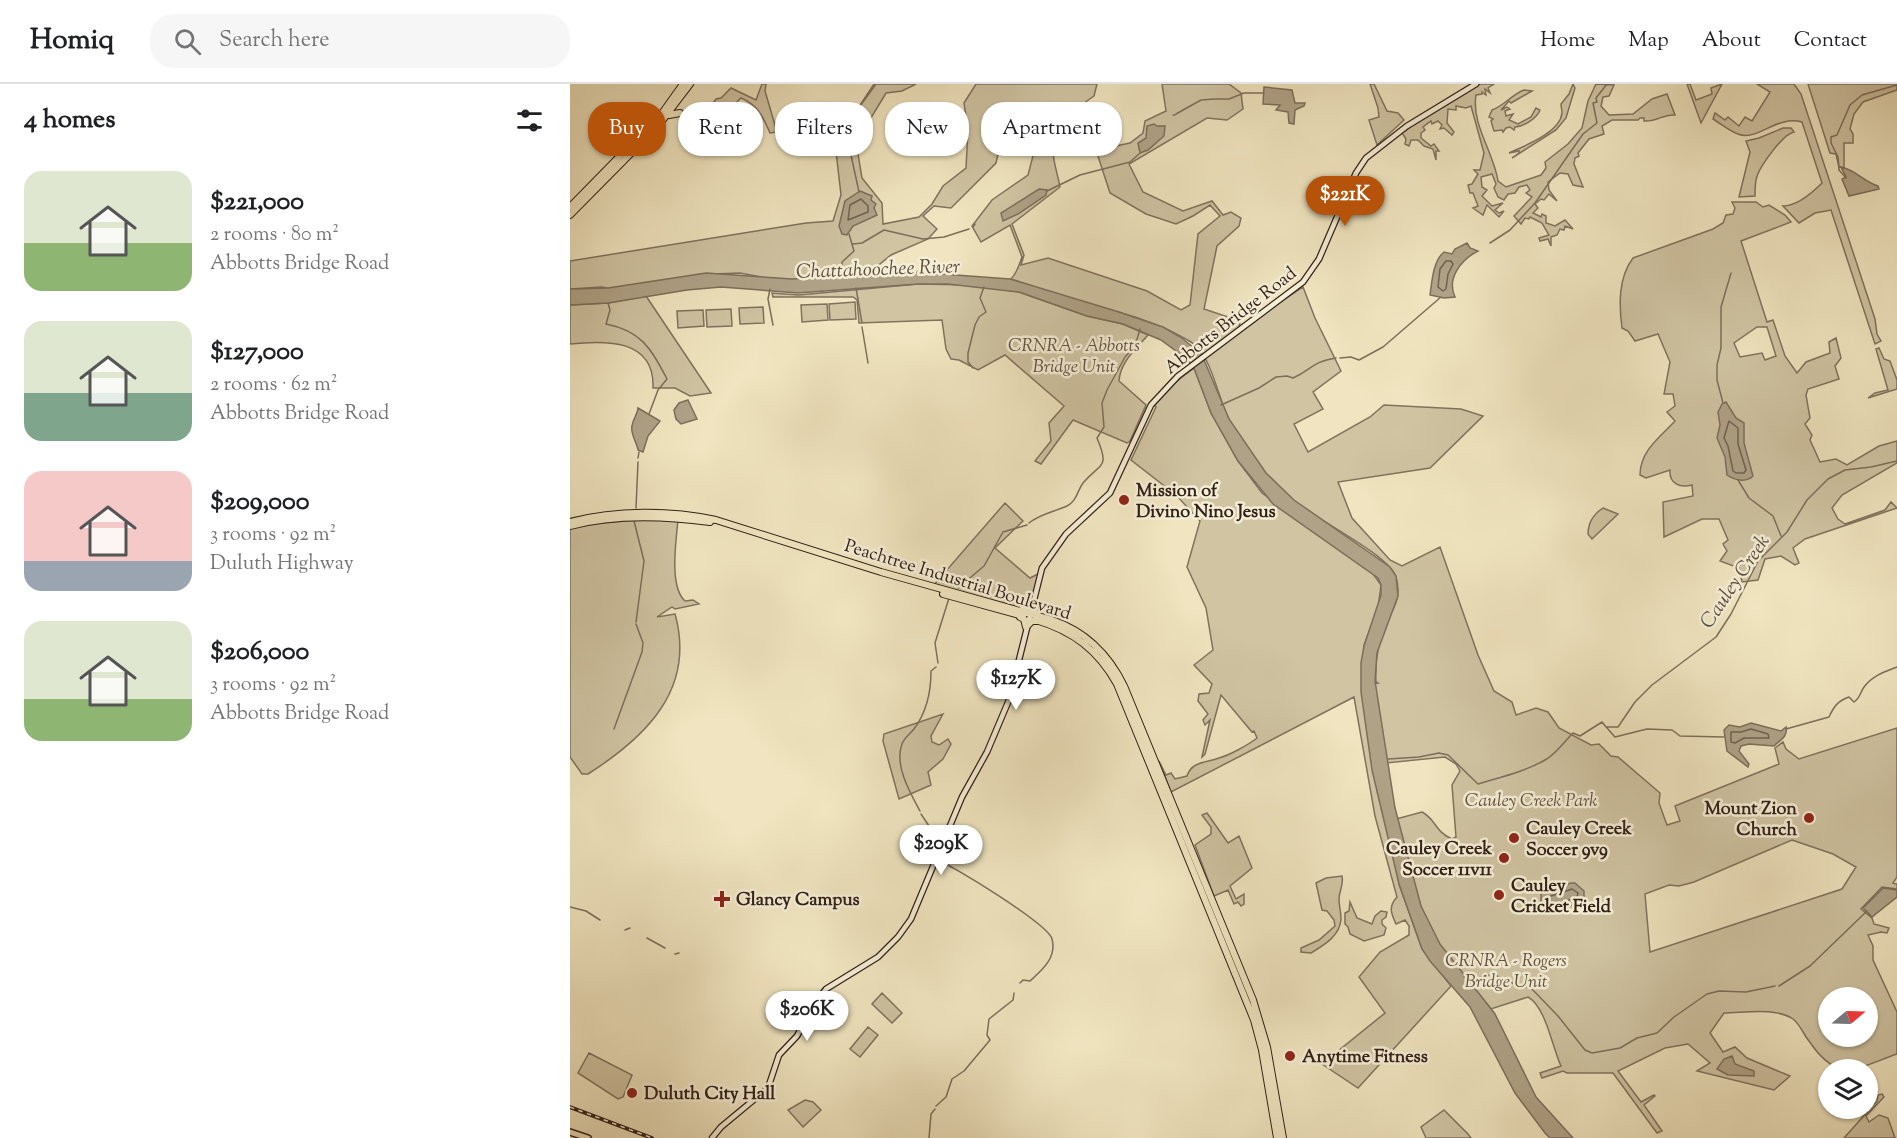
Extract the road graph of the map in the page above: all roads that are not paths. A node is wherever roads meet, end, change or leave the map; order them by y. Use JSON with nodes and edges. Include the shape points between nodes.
{"nodes":[{"id":1,"x":683,"y":84,"type":"edge"},
{"id":2,"x":690,"y":84,"type":"edge"},
{"id":3,"x":1476,"y":84,"type":"edge"},
{"id":4,"x":679,"y":102,"type":"edge"},
{"id":5,"x":678,"y":103,"type":"edge"},
{"id":6,"x":678,"y":113,"type":"edge"},
{"id":7,"x":668,"y":115,"type":"junction"},
{"id":8,"x":1358,"y":176,"type":"dead end"},
{"id":9,"x":1347,"y":193,"type":"junction"},
{"id":10,"x":570,"y":207,"type":"edge"},
{"id":11,"x":570,"y":215,"type":"edge"},
{"id":12,"x":570,"y":524,"type":"edge"},
{"id":13,"x":1032,"y":603,"type":"junction"},
{"id":14,"x":1016,"y":612,"type":"junction"},
{"id":15,"x":1028,"y":616,"type":"junction"},
{"id":16,"x":1040,"y":619,"type":"junction"},
{"id":17,"x":1026,"y":627,"type":"junction"},
{"id":18,"x":1150,"y":756,"type":"junction"},
{"id":19,"x":570,"y":1135,"type":"edge"},
{"id":20,"x":579,"y":1137,"type":"edge"},
{"id":21,"x":588,"y":1138,"type":"edge"},
{"id":22,"x":712,"y":1138,"type":"edge"},
{"id":23,"x":1278,"y":1138,"type":"edge"},
{"id":24,"x":1283,"y":1138,"type":"edge"}],
"edges":[{"from":1,"to":10,"type":"highway","via":[[663,112]]},
{"from":2,"to":4,"type":"highway"},
{"from":3,"to":9,"type":"main road","name":"Abbotts Bridge Road","via":[[1373,151],[1360,166]]},
{"from":5,"to":7,"type":"highway"},
{"from":6,"to":7,"type":"highway"},
{"from":7,"to":11,"type":"highway"},
{"from":8,"to":9,"type":"main road"},
{"from":9,"to":13,"type":"main road","name":"Abbotts Bridge Road","via":[[1319,259],[1304,282],[1168,385],[1149,409],[1110,493],[1053,549],[1042,568]]},
{"from":12,"to":14,"type":"highway","name":"Peachtree Industrial Boulevard","via":[[597,517],[657,513],[696,516]]},
{"from":13,"to":14,"type":"highway"},
{"from":13,"to":15,"type":"main road","name":"Abbotts Bridge Road"},
{"from":13,"to":16,"type":"highway"},
{"from":14,"to":15,"type":"highway","name":"Peachtree Industrial Boulevard"},
{"from":14,"to":17,"type":"highway"},
{"from":15,"to":16,"type":"highway","name":"Peachtree Industrial Boulevard"},
{"from":15,"to":17,"type":"main road","name":"Abbotts Bridge Road"},
{"from":16,"to":17,"type":"highway"},
{"from":16,"to":18,"type":"highway","name":"Peachtree Industrial Boulevard","via":[[1075,630],[1106,657],[1123,685]]},
{"from":17,"to":22,"type":"main road","name":"Abbotts Bridge Road","via":[[1009,700],[910,919],[878,957],[826,988],[797,1036],[779,1055],[768,1088]]},
{"from":18,"to":23,"type":"highway","name":"Peachtree Industrial Boulevard","via":[[1254,1022]]},
{"from":18,"to":24,"type":"highway","name":"Peachtree Industrial Boulevard","via":[[1260,1020]]},
{"from":19,"to":20,"type":"main road"},
{"from":20,"to":21,"type":"main road"}]}
